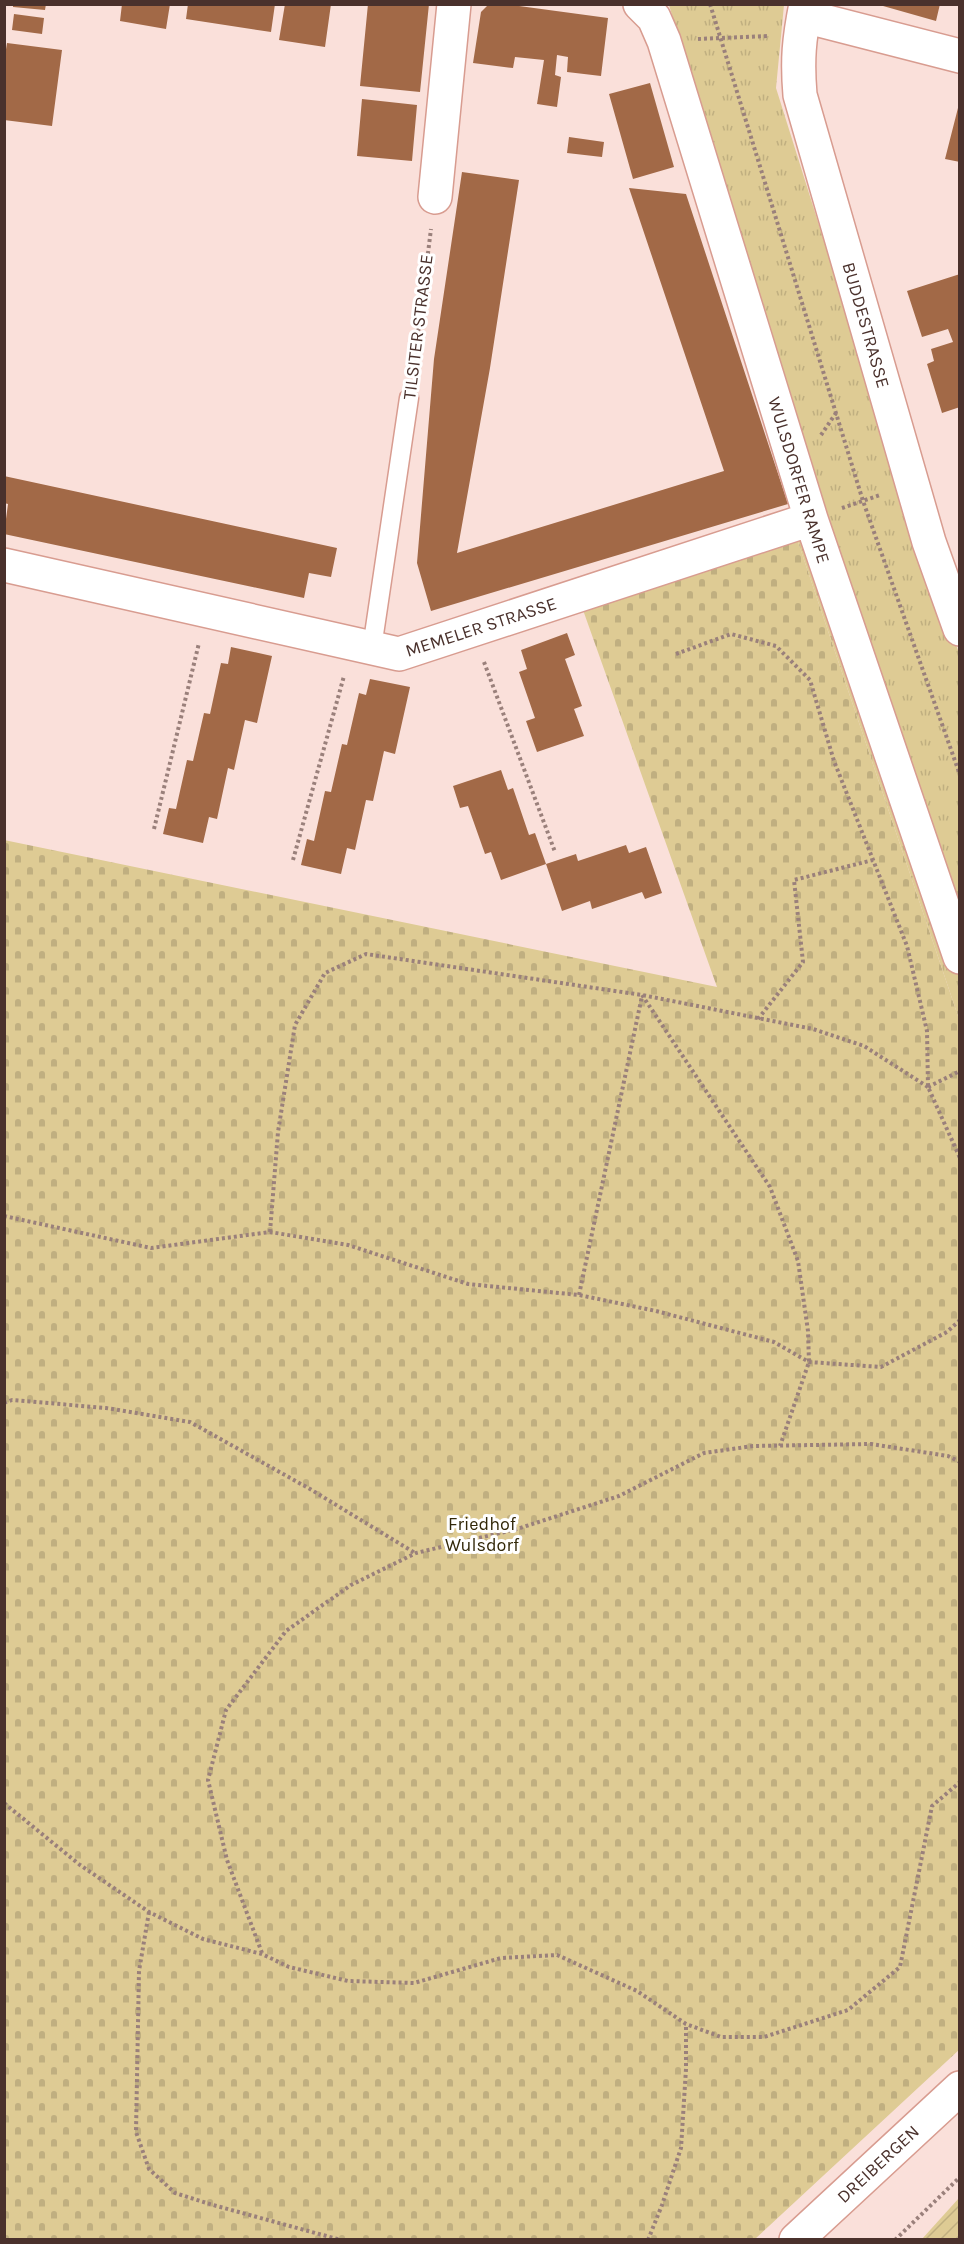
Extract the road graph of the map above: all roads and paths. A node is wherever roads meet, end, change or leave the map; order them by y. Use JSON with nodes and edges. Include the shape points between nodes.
{"nodes":[{"id":1,"x":454,"y":4,"type":"edge"},
{"id":2,"x":640,"y":4,"type":"edge"},
{"id":3,"x":710,"y":4,"type":"edge"},
{"id":4,"x":803,"y":18,"type":"edge"},
{"id":5,"x":721,"y":38,"type":"junction"},
{"id":6,"x":664,"y":41,"type":"junction"},
{"id":7,"x":960,"y":56,"type":"edge"},
{"id":8,"x":435,"y":197,"type":"joint"},
{"id":9,"x":410,"y":398,"type":"joint"},
{"id":10,"x":912,"y":485,"type":"junction"},
{"id":11,"x":863,"y":501,"type":"junction"},
{"id":12,"x":811,"y":519,"type":"junction"},
{"id":13,"x":4,"y":565,"type":"edge"},
{"id":14,"x":207,"y":610,"type":"junction"},
{"id":15,"x":960,"y":629,"type":"edge"},
{"id":16,"x":472,"y":630,"type":"junction"},
{"id":17,"x":362,"y":646,"type":"junction"},
{"id":18,"x":676,"y":654,"type":"dead end"},
{"id":19,"x":960,"y":775,"type":"edge"},
{"id":20,"x":154,"y":829,"type":"dead end"},
{"id":21,"x":555,"y":852,"type":"dead end"},
{"id":22,"x":293,"y":860,"type":"dead end"},
{"id":23,"x":873,"y":860,"type":"junction"},
{"id":24,"x":960,"y":957,"type":"edge"},
{"id":25,"x":642,"y":995,"type":"junction"},
{"id":26,"x":758,"y":1019,"type":"junction"},
{"id":27,"x":960,"y":1071,"type":"edge"},
{"id":28,"x":928,"y":1087,"type":"junction"},
{"id":29,"x":960,"y":1158,"type":"edge"},
{"id":30,"x":4,"y":1216,"type":"edge"},
{"id":31,"x":270,"y":1232,"type":"junction"},
{"id":32,"x":579,"y":1295,"type":"junction"},
{"id":33,"x":960,"y":1320,"type":"edge"},
{"id":34,"x":809,"y":1362,"type":"junction"},
{"id":35,"x":4,"y":1403,"type":"edge"},
{"id":36,"x":780,"y":1446,"type":"junction"},
{"id":37,"x":960,"y":1462,"type":"edge"},
{"id":38,"x":416,"y":1553,"type":"junction"},
{"id":39,"x":960,"y":1782,"type":"edge"},
{"id":40,"x":4,"y":1803,"type":"edge"},
{"id":41,"x":148,"y":1912,"type":"junction"},
{"id":42,"x":262,"y":1954,"type":"junction"},
{"id":43,"x":686,"y":2024,"type":"junction"},
{"id":44,"x":960,"y":2088,"type":"edge"},
{"id":45,"x":960,"y":2177,"type":"edge"},
{"id":46,"x":341,"y":2240,"type":"edge"},
{"id":47,"x":648,"y":2240,"type":"edge"},
{"id":48,"x":796,"y":2240,"type":"edge"},
{"id":49,"x":895,"y":2240,"type":"edge"}],
"edges":[{"from":1,"to":8,"type":"street"},
{"from":2,"to":6,"type":"street","name":"WULSDORFER RAMPE","via":[[654,18]]},
{"from":3,"to":5,"type":"path"},
{"from":4,"to":5,"type":"path"},
{"from":4,"to":7,"type":"street"},
{"from":4,"to":10,"type":"street","name":"BUDDESTRASSE","via":[[797,62],[800,95]]},
{"from":5,"to":6,"type":"path"},
{"from":5,"to":11,"type":"path"},
{"from":6,"to":12,"type":"street","name":"WULSDORFER RAMPE"},
{"from":8,"to":9,"type":"path","name":"TILSITER STRASSE"},
{"from":9,"to":17,"type":"lane","name":"TILSITER STRASSE"},
{"from":10,"to":11,"type":"path"},
{"from":10,"to":15,"type":"street","name":"BUDDESTRASSE"},
{"from":11,"to":12,"type":"path"},
{"from":11,"to":19,"type":"path"},
{"from":12,"to":16,"type":"street","name":"MEMELER STRASSE"},
{"from":12,"to":24,"type":"street","name":"WULSDORFER RAMPE"},
{"from":13,"to":14,"type":"street","name":"MEMELER STRASSE"},
{"from":14,"to":17,"type":"street","name":"MEMELER STRASSE"},
{"from":14,"to":20,"type":"path"},
{"from":16,"to":17,"type":"street","name":"MEMELER STRASSE","via":[[399,654]]},
{"from":16,"to":21,"type":"path"},
{"from":17,"to":22,"type":"path"},
{"from":18,"to":23,"type":"path","via":[[731,634],[776,646],[810,680],[834,761]]},
{"from":23,"to":26,"type":"path","via":[[794,880],[803,962]]},
{"from":23,"to":28,"type":"path","via":[[907,946],[927,1031]]},
{"from":25,"to":26,"type":"path"},
{"from":25,"to":31,"type":"path","via":[[366,954],[325,973],[295,1025],[278,1132]]},
{"from":25,"to":32,"type":"path"},
{"from":25,"to":34,"type":"path","via":[[770,1187],[798,1261]]},
{"from":26,"to":28,"type":"path","via":[[813,1029],[864,1046]]},
{"from":27,"to":28,"type":"path"},
{"from":28,"to":29,"type":"path"},
{"from":30,"to":31,"type":"path","via":[[151,1248]]},
{"from":31,"to":32,"type":"path","via":[[348,1245],[468,1284]]},
{"from":32,"to":34,"type":"path","via":[[774,1342]]},
{"from":33,"to":34,"type":"path","via":[[947,1332],[881,1367]]},
{"from":34,"to":36,"type":"path"},
{"from":35,"to":38,"type":"path","via":[[12,1400],[106,1408],[190,1422]]},
{"from":36,"to":37,"type":"path","via":[[871,1444],[948,1456]]},
{"from":36,"to":38,"type":"path","via":[[704,1454],[619,1496],[517,1529]]},
{"from":38,"to":42,"type":"path","via":[[351,1585],[286,1631],[226,1710],[208,1780],[227,1860]]},
{"from":39,"to":43,"type":"path","via":[[932,1806],[900,1967],[848,2010],[764,2037],[721,2037]]},
{"from":40,"to":41,"type":"path","via":[[80,1865]]},
{"from":41,"to":42,"type":"path","via":[[203,1939]]},
{"from":41,"to":46,"type":"path","via":[[139,1971],[136,2132],[149,2169],[175,2193]]},
{"from":42,"to":43,"type":"path","via":[[289,1967],[348,1981],[414,1983],[501,1958],[556,1955],[637,1991]]},
{"from":43,"to":47,"type":"path","via":[[681,2148]]},
{"from":44,"to":48,"type":"street","name":"DREIBERGEN"},
{"from":45,"to":49,"type":"path"}]}
